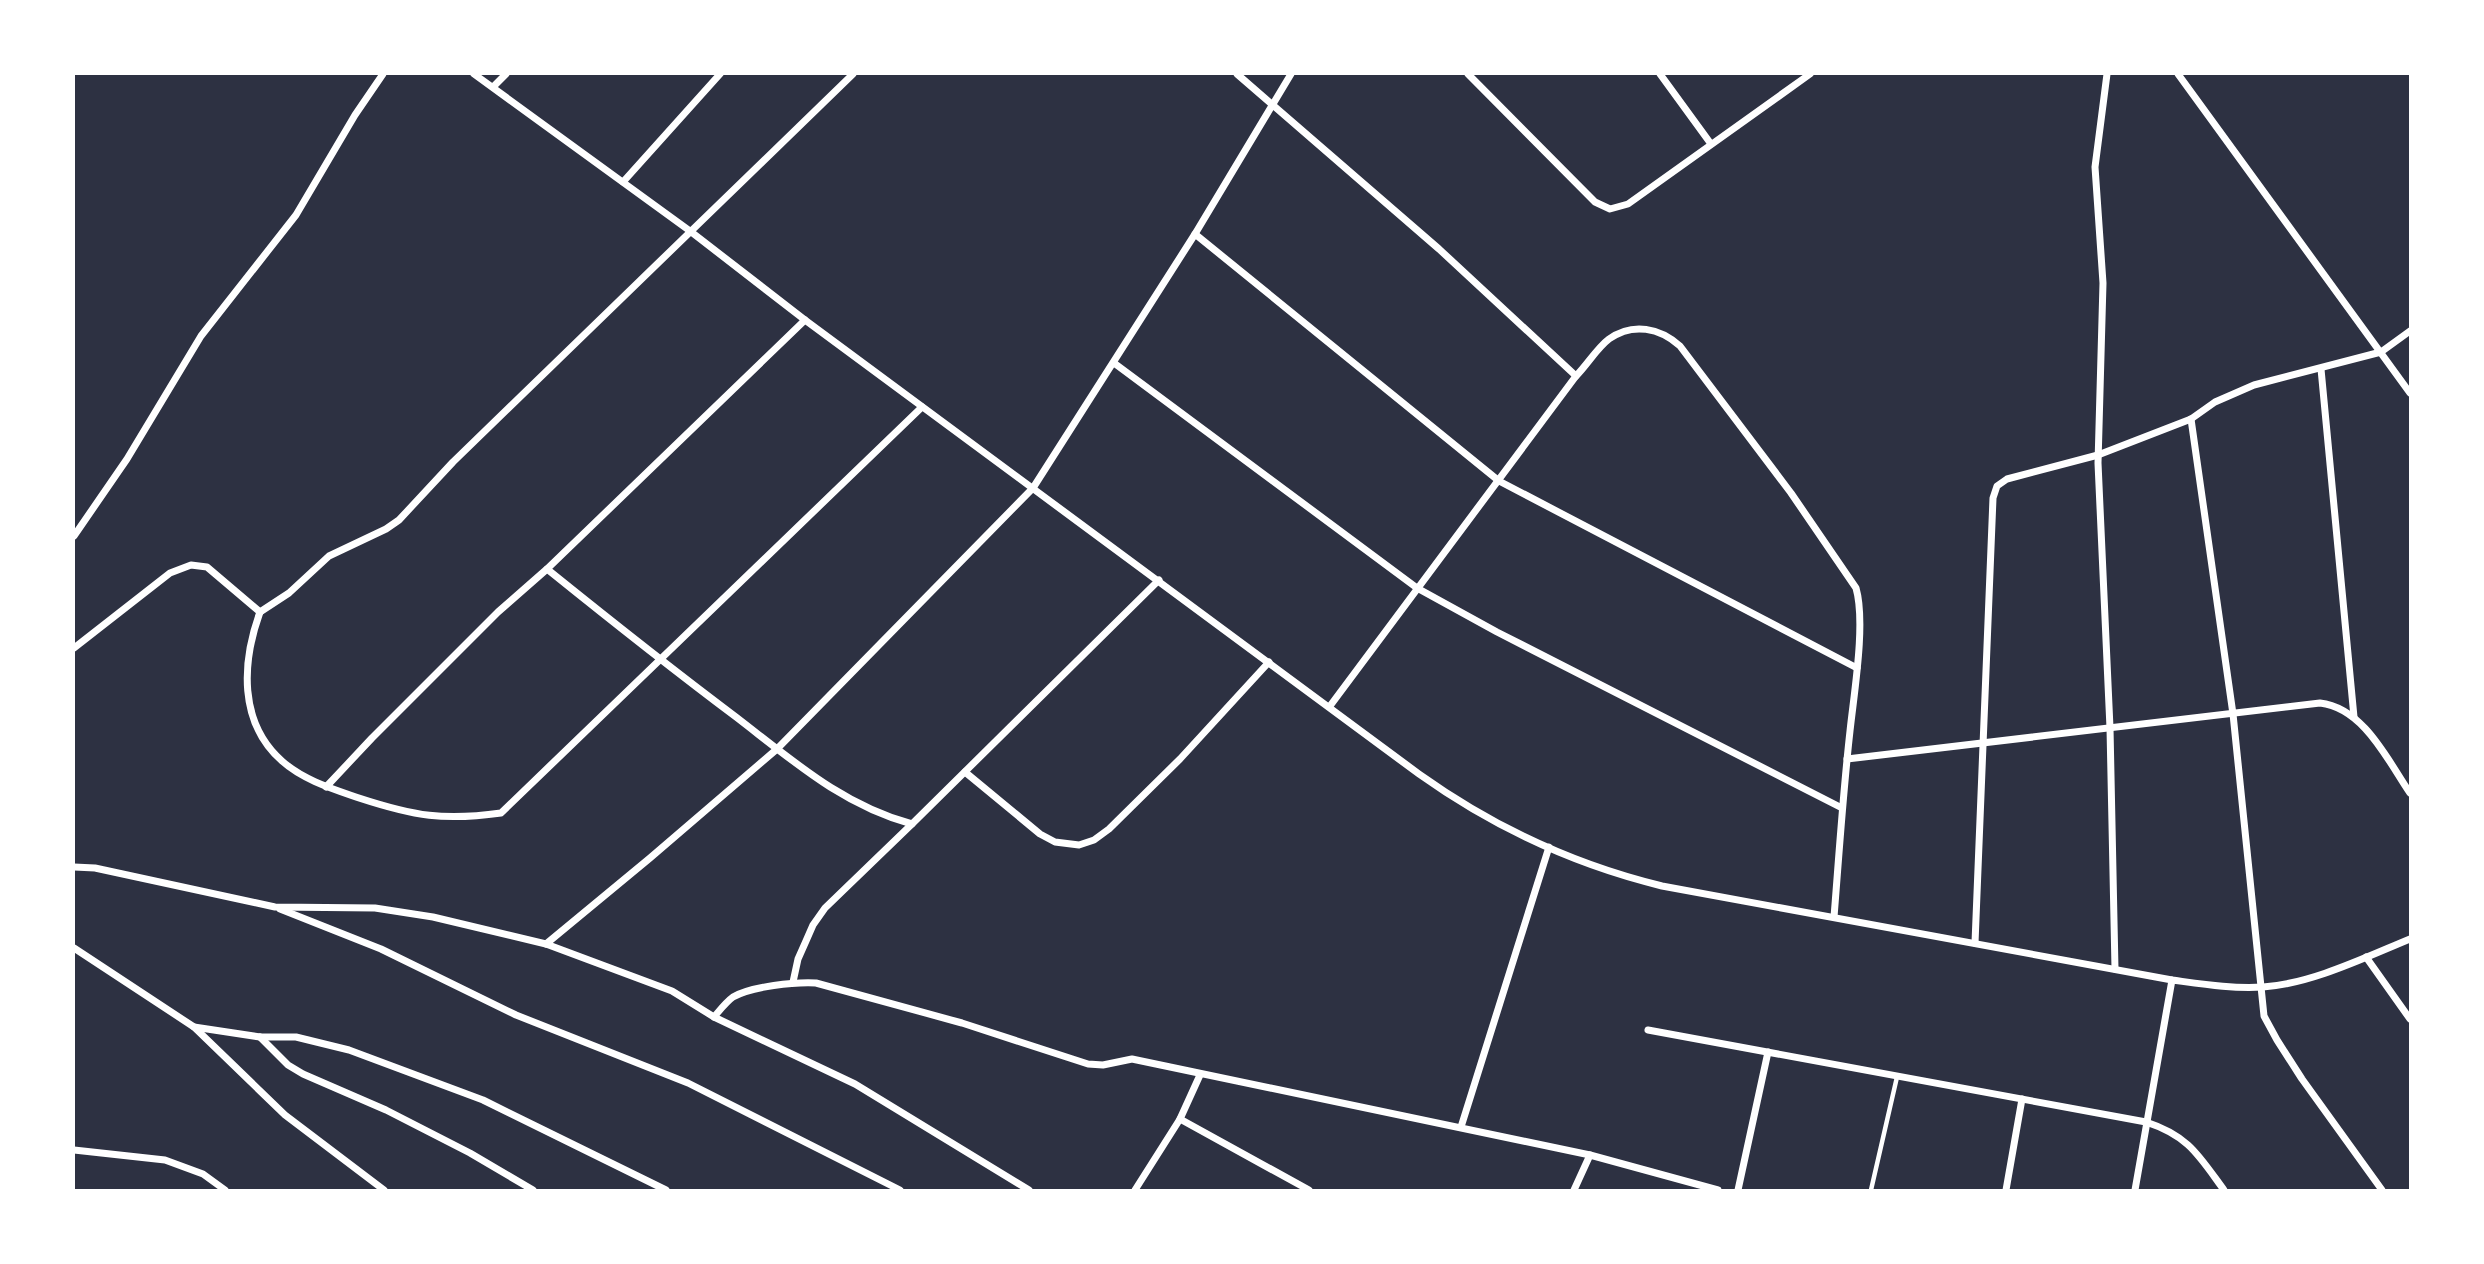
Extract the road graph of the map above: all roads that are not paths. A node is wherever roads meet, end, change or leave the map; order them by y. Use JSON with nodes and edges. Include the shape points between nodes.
{"nodes":[{"id":1,"x":383,"y":74,"type":"edge"},
{"id":2,"x":474,"y":74,"type":"edge"},
{"id":3,"x":506,"y":74,"type":"edge"},
{"id":4,"x":720,"y":74,"type":"edge"},
{"id":5,"x":853,"y":74,"type":"edge"},
{"id":6,"x":1237,"y":74,"type":"edge"},
{"id":7,"x":1290,"y":74,"type":"edge"},
{"id":8,"x":1468,"y":74,"type":"edge"},
{"id":9,"x":1660,"y":74,"type":"edge"},
{"id":10,"x":1810,"y":74,"type":"edge"},
{"id":11,"x":2107,"y":74,"type":"edge"},
{"id":12,"x":2178,"y":74,"type":"edge"},
{"id":13,"x":493,"y":87,"type":"junction"},
{"id":14,"x":1272,"y":104,"type":"junction"},
{"id":15,"x":1711,"y":144,"type":"junction"},
{"id":16,"x":623,"y":182,"type":"junction"},
{"id":17,"x":690,"y":231,"type":"junction"},
{"id":18,"x":1195,"y":234,"type":"junction"},
{"id":19,"x":805,"y":320,"type":"junction"},
{"id":20,"x":2410,"y":331,"type":"edge"},
{"id":21,"x":2381,"y":352,"type":"junction"},
{"id":22,"x":1114,"y":362,"type":"junction"},
{"id":23,"x":2321,"y":369,"type":"junction"},
{"id":24,"x":1576,"y":376,"type":"junction"},
{"id":25,"x":2410,"y":393,"type":"edge"},
{"id":26,"x":922,"y":407,"type":"junction"},
{"id":27,"x":2191,"y":419,"type":"junction"},
{"id":28,"x":2098,"y":454,"type":"junction"},
{"id":29,"x":1499,"y":481,"type":"junction"},
{"id":30,"x":1033,"y":488,"type":"junction"},
{"id":31,"x":74,"y":536,"type":"edge"},
{"id":32,"x":547,"y":569,"type":"junction"},
{"id":33,"x":1159,"y":580,"type":"junction"},
{"id":34,"x":1418,"y":587,"type":"junction"},
{"id":35,"x":260,"y":612,"type":"junction"},
{"id":36,"x":74,"y":648,"type":"edge"},
{"id":37,"x":660,"y":660,"type":"junction"},
{"id":38,"x":1269,"y":662,"type":"junction"},
{"id":39,"x":1857,"y":668,"type":"junction"},
{"id":40,"x":1329,"y":706,"type":"junction"},
{"id":41,"x":2233,"y":714,"type":"junction"},
{"id":42,"x":2354,"y":717,"type":"junction"},
{"id":43,"x":2110,"y":728,"type":"junction"},
{"id":44,"x":1984,"y":743,"type":"junction"},
{"id":45,"x":777,"y":749,"type":"junction"},
{"id":46,"x":1847,"y":760,"type":"junction"},
{"id":47,"x":965,"y":772,"type":"junction"},
{"id":48,"x":327,"y":787,"type":"junction"},
{"id":49,"x":2410,"y":793,"type":"edge"},
{"id":50,"x":1842,"y":808,"type":"junction"},
{"id":51,"x":912,"y":824,"type":"junction"},
{"id":52,"x":1549,"y":847,"type":"junction"},
{"id":53,"x":74,"y":867,"type":"edge"},
{"id":54,"x":275,"y":907,"type":"junction"},
{"id":55,"x":1834,"y":917,"type":"junction"},
{"id":56,"x":2410,"y":939,"type":"edge"},
{"id":57,"x":1975,"y":943,"type":"junction"},
{"id":58,"x":546,"y":944,"type":"junction"},
{"id":59,"x":74,"y":948,"type":"edge"},
{"id":60,"x":2366,"y":957,"type":"junction"},
{"id":61,"x":2115,"y":969,"type":"junction"},
{"id":62,"x":2172,"y":980,"type":"junction"},
{"id":63,"x":793,"y":982,"type":"junction"},
{"id":64,"x":2262,"y":988,"type":"junction"},
{"id":65,"x":713,"y":1017,"type":"junction"},
{"id":66,"x":2410,"y":1019,"type":"edge"},
{"id":67,"x":194,"y":1027,"type":"junction"},
{"id":68,"x":1648,"y":1030,"type":"dead end"},
{"id":69,"x":260,"y":1037,"type":"junction"},
{"id":70,"x":1768,"y":1052,"type":"junction"},
{"id":71,"x":1200,"y":1075,"type":"junction"},
{"id":72,"x":1897,"y":1076,"type":"junction"},
{"id":73,"x":2022,"y":1099,"type":"junction"},
{"id":74,"x":1180,"y":1119,"type":"junction"},
{"id":75,"x":2146,"y":1122,"type":"junction"},
{"id":76,"x":1461,"y":1127,"type":"junction"},
{"id":77,"x":74,"y":1150,"type":"edge"},
{"id":78,"x":1590,"y":1155,"type":"junction"},
{"id":79,"x":225,"y":1191,"type":"edge"},
{"id":80,"x":384,"y":1191,"type":"edge"},
{"id":81,"x":533,"y":1191,"type":"edge"},
{"id":82,"x":666,"y":1191,"type":"edge"},
{"id":83,"x":900,"y":1191,"type":"edge"},
{"id":84,"x":1028,"y":1191,"type":"edge"},
{"id":85,"x":1135,"y":1191,"type":"edge"},
{"id":86,"x":1309,"y":1191,"type":"edge"},
{"id":87,"x":1574,"y":1191,"type":"edge"},
{"id":88,"x":1718,"y":1191,"type":"edge"},
{"id":89,"x":1738,"y":1191,"type":"edge"},
{"id":90,"x":1871,"y":1191,"type":"edge"},
{"id":91,"x":2006,"y":1191,"type":"edge"},
{"id":92,"x":2136,"y":1191,"type":"edge"},
{"id":93,"x":2224,"y":1191,"type":"edge"},
{"id":94,"x":2382,"y":1191,"type":"edge"}],
"edges":[{"from":1,"to":31,"type":"street","via":[[296,215],[201,336]]},
{"from":2,"to":13,"type":"street"},
{"from":3,"to":13,"type":"street"},
{"from":4,"to":16,"type":"street"},
{"from":5,"to":17,"type":"street"},
{"from":6,"to":14,"type":"street"},
{"from":7,"to":14,"type":"street"},
{"from":8,"to":15,"type":"street","via":[[1595,202],[1610,209],[1628,204]]},
{"from":9,"to":15,"type":"street"},
{"from":10,"to":15,"type":"street"},
{"from":11,"to":28,"type":"street","via":[[2095,167],[2103,283]]},
{"from":12,"to":21,"type":"street"},
{"from":13,"to":16,"type":"street"},
{"from":14,"to":18,"type":"street"},
{"from":14,"to":24,"type":"street"},
{"from":16,"to":17,"type":"street"},
{"from":17,"to":19,"type":"street"},
{"from":17,"to":35,"type":"street","via":[[399,520],[329,556],[289,593]]},
{"from":18,"to":22,"type":"street"},
{"from":18,"to":29,"type":"street"},
{"from":19,"to":26,"type":"street"},
{"from":19,"to":32,"type":"street"},
{"from":20,"to":21,"type":"street"},
{"from":21,"to":23,"type":"street"},
{"from":21,"to":25,"type":"street"},
{"from":22,"to":30,"type":"street"},
{"from":22,"to":34,"type":"street"},
{"from":23,"to":27,"type":"street","via":[[2254,385]]},
{"from":23,"to":42,"type":"street"},
{"from":24,"to":29,"type":"street"},
{"from":24,"to":39,"type":"street","via":[[1608,339],[1622,332],[1646,328],[1680,346],[1856,587],[1860,603]]},
{"from":26,"to":30,"type":"street"},
{"from":26,"to":37,"type":"street"},
{"from":27,"to":28,"type":"street"},
{"from":27,"to":41,"type":"street"},
{"from":28,"to":43,"type":"street"},
{"from":28,"to":44,"type":"street","via":[[2007,479],[1995,491]]},
{"from":29,"to":34,"type":"street"},
{"from":29,"to":39,"type":"street"},
{"from":30,"to":33,"type":"street"},
{"from":30,"to":45,"type":"street"},
{"from":32,"to":37,"type":"street"},
{"from":32,"to":48,"type":"street","via":[[498,612]]},
{"from":33,"to":38,"type":"street"},
{"from":33,"to":47,"type":"street"},
{"from":34,"to":40,"type":"street"},
{"from":34,"to":50,"type":"street","via":[[1509,639]]},
{"from":35,"to":36,"type":"street","via":[[207,567],[191,565],[170,573]]},
{"from":35,"to":48,"type":"street","via":[[247,658],[246,687],[254,722],[282,762]]},
{"from":37,"to":45,"type":"street"},
{"from":37,"to":48,"type":"street","via":[[501,813],[452,818],[416,815]]},
{"from":38,"to":40,"type":"street"},
{"from":38,"to":47,"type":"street","via":[[1180,760],[1094,840],[1079,845],[1055,842]]},
{"from":39,"to":46,"type":"street"},
{"from":40,"to":52,"type":"street","via":[[1450,796]]},
{"from":41,"to":42,"type":"street","via":[[2320,703]]},
{"from":41,"to":43,"type":"street"},
{"from":41,"to":64,"type":"street"},
{"from":42,"to":49,"type":"street"},
{"from":43,"to":44,"type":"street"},
{"from":43,"to":61,"type":"street"},
{"from":44,"to":46,"type":"street"},
{"from":44,"to":57,"type":"street"},
{"from":45,"to":51,"type":"street","via":[[844,797]]},
{"from":45,"to":58,"type":"street"},
{"from":46,"to":50,"type":"street"},
{"from":47,"to":51,"type":"street"},
{"from":50,"to":55,"type":"street"},
{"from":51,"to":63,"type":"street","via":[[825,908],[798,959]]},
{"from":52,"to":55,"type":"street","via":[[1651,884]]},
{"from":52,"to":76,"type":"street"},
{"from":53,"to":54,"type":"street"},
{"from":54,"to":58,"type":"street","via":[[375,908]]},
{"from":54,"to":83,"type":"street","via":[[381,949],[516,1015],[688,1083]]},
{"from":55,"to":57,"type":"street"},
{"from":56,"to":60,"type":"street"},
{"from":57,"to":61,"type":"street"},
{"from":58,"to":65,"type":"street","via":[[672,991]]},
{"from":59,"to":67,"type":"street"},
{"from":60,"to":64,"type":"street"},
{"from":60,"to":66,"type":"street"},
{"from":61,"to":62,"type":"street"},
{"from":62,"to":64,"type":"street"},
{"from":62,"to":75,"type":"street"},
{"from":63,"to":65,"type":"street","via":[[733,997]]},
{"from":63,"to":71,"type":"street","via":[[842,988],[1088,1064],[1132,1059]]},
{"from":64,"to":94,"type":"street","via":[[2264,1016],[2277,1041]]},
{"from":65,"to":84,"type":"street","via":[[855,1084]]},
{"from":67,"to":69,"type":"street"},
{"from":67,"to":80,"type":"street","via":[[285,1115]]},
{"from":68,"to":70,"type":"street"},
{"from":69,"to":81,"type":"street","via":[[303,1074],[386,1110]]},
{"from":69,"to":82,"type":"street","via":[[296,1037],[349,1050],[483,1100]]},
{"from":70,"to":72,"type":"street"},
{"from":70,"to":89,"type":"street"},
{"from":71,"to":74,"type":"street"},
{"from":71,"to":76,"type":"street"},
{"from":72,"to":73,"type":"street"},
{"from":72,"to":90,"type":"lane"},
{"from":73,"to":75,"type":"street"},
{"from":73,"to":91,"type":"street"},
{"from":74,"to":85,"type":"street"},
{"from":74,"to":86,"type":"street"},
{"from":75,"to":92,"type":"street"},
{"from":75,"to":93,"type":"street","via":[[2186,1141]]},
{"from":76,"to":78,"type":"street"},
{"from":77,"to":79,"type":"street","via":[[165,1160],[203,1174]]},
{"from":78,"to":87,"type":"street"},
{"from":78,"to":88,"type":"street"}]}
